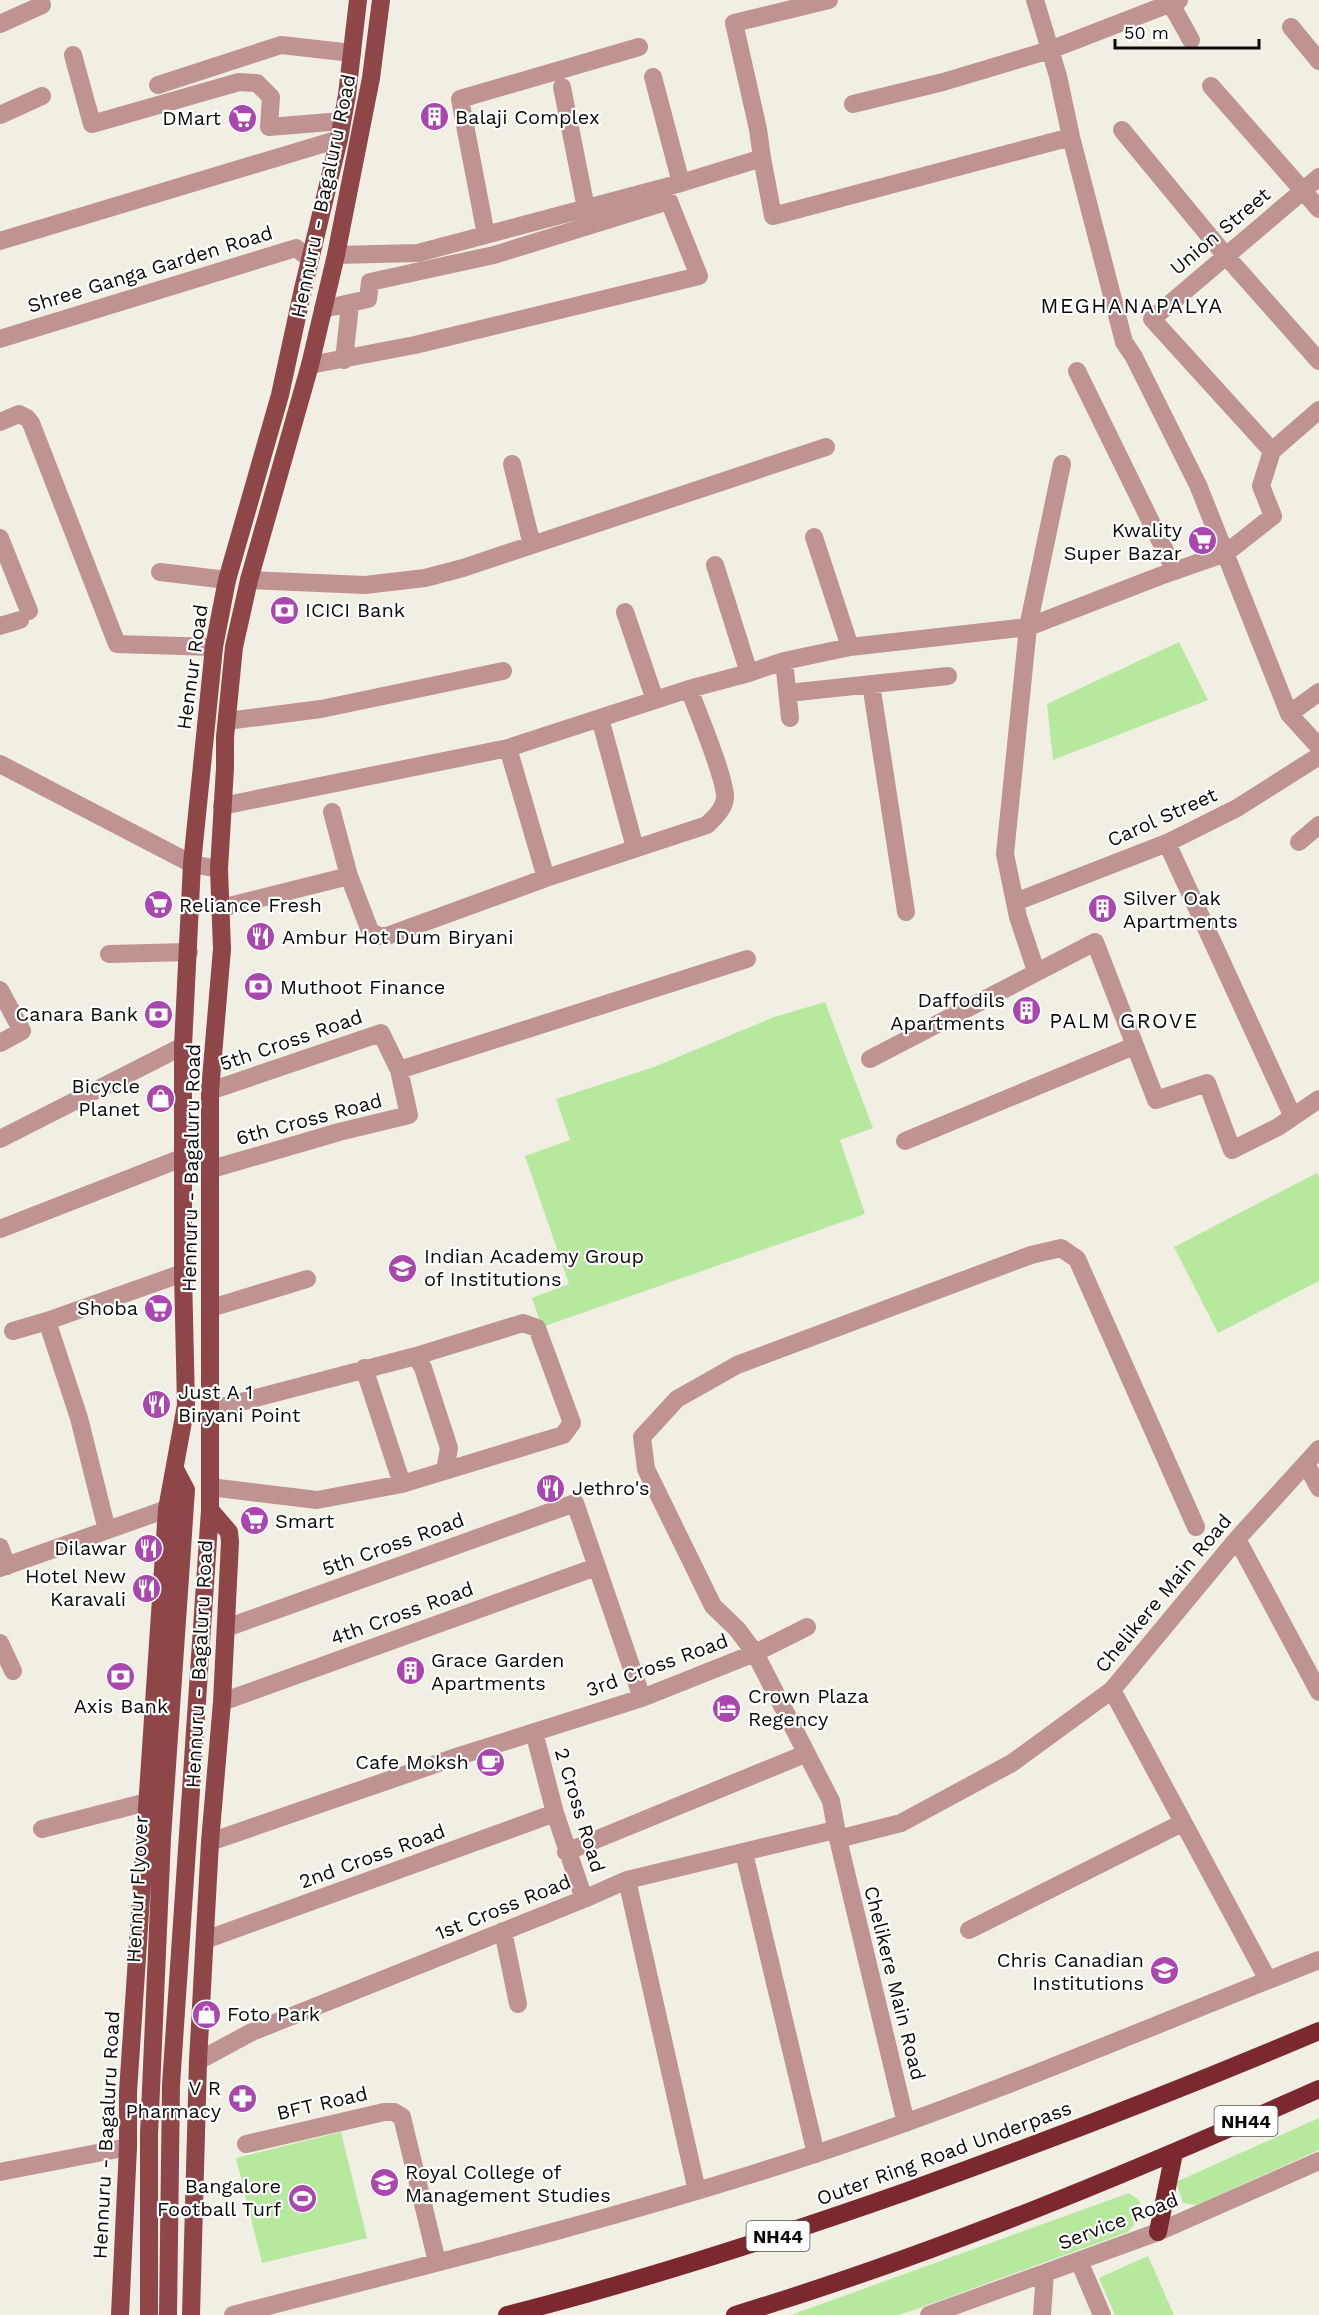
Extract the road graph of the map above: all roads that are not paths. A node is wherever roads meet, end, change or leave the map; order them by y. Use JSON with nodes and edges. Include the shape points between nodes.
{"nodes":[{"id":1,"x":358,"y":0,"type":"edge"},
{"id":2,"x":381,"y":0,"type":"edge"},
{"id":3,"x":829,"y":0,"type":"edge"},
{"id":4,"x":1035,"y":0,"type":"edge"},
{"id":5,"x":1175,"y":2,"type":"edge"},
{"id":6,"x":42,"y":5,"type":"dead end"},
{"id":7,"x":0,"y":24,"type":"edge"},
{"id":8,"x":1291,"y":27,"type":"dead end"},
{"id":9,"x":1191,"y":40,"type":"dead end"},
{"id":10,"x":639,"y":47,"type":"dead end"},
{"id":11,"x":1050,"y":50,"type":"junction"},
{"id":12,"x":1316,"y":51,"type":"edge"},
{"id":13,"x":352,"y":53,"type":"junction"},
{"id":14,"x":73,"y":55,"type":"dead end"},
{"id":15,"x":653,"y":77,"type":"dead end"},
{"id":16,"x":158,"y":85,"type":"dead end"},
{"id":17,"x":1211,"y":86,"type":"dead end"},
{"id":18,"x":562,"y":87,"type":"dead end"},
{"id":19,"x":42,"y":96,"type":"dead end"},
{"id":20,"x":853,"y":104,"type":"dead end"},
{"id":21,"x":0,"y":115,"type":"edge"},
{"id":22,"x":340,"y":130,"type":"junction"},
{"id":23,"x":1122,"y":130,"type":"dead end"},
{"id":24,"x":1071,"y":137,"type":"junction"},
{"id":25,"x":762,"y":158,"type":"junction"},
{"id":26,"x":1319,"y":177,"type":"edge"},
{"id":27,"x":681,"y":183,"type":"junction"},
{"id":28,"x":1302,"y":190,"type":"junction"},
{"id":29,"x":586,"y":208,"type":"junction"},
{"id":30,"x":1319,"y":209,"type":"edge"},
{"id":31,"x":486,"y":235,"type":"junction"},
{"id":32,"x":0,"y":242,"type":"edge"},
{"id":33,"x":336,"y":255,"type":"junction"},
{"id":34,"x":1225,"y":255,"type":"junction"},
{"id":35,"x":310,"y":259,"type":"junction"},
{"id":36,"x":350,"y":305,"type":"junction"},
{"id":37,"x":323,"y":309,"type":"junction"},
{"id":38,"x":0,"y":339,"type":"edge"},
{"id":39,"x":344,"y":360,"type":"junction"},
{"id":40,"x":1319,"y":361,"type":"edge"},
{"id":41,"x":310,"y":365,"type":"junction"},
{"id":42,"x":1077,"y":371,"type":"dead end"},
{"id":43,"x":280,"y":395,"type":"joint"},
{"id":44,"x":1319,"y":410,"type":"edge"},
{"id":45,"x":0,"y":422,"type":"edge"},
{"id":46,"x":826,"y":447,"type":"dead end"},
{"id":47,"x":1272,"y":451,"type":"junction"},
{"id":48,"x":512,"y":464,"type":"dead end"},
{"id":49,"x":1062,"y":464,"type":"dead end"},
{"id":50,"x":814,"y":537,"type":"dead end"},
{"id":51,"x":0,"y":538,"type":"edge"},
{"id":52,"x":532,"y":545,"type":"junction"},
{"id":53,"x":1226,"y":553,"type":"junction"},
{"id":54,"x":715,"y":565,"type":"dead end"},
{"id":55,"x":1175,"y":571,"type":"junction"},
{"id":56,"x":160,"y":572,"type":"dead end"},
{"id":57,"x":249,"y":579,"type":"junction"},
{"id":58,"x":227,"y":580,"type":"junction"},
{"id":59,"x":625,"y":612,"type":"dead end"},
{"id":60,"x":0,"y":626,"type":"edge"},
{"id":61,"x":1028,"y":627,"type":"junction"},
{"id":62,"x":214,"y":647,"type":"junction"},
{"id":63,"x":850,"y":647,"type":"junction"},
{"id":64,"x":784,"y":662,"type":"junction"},
{"id":65,"x":503,"y":671,"type":"dead end"},
{"id":66,"x":749,"y":673,"type":"junction"},
{"id":67,"x":948,"y":676,"type":"dead end"},
{"id":68,"x":871,"y":684,"type":"junction"},
{"id":69,"x":689,"y":688,"type":"junction"},
{"id":70,"x":1319,"y":692,"type":"edge"},
{"id":71,"x":788,"y":693,"type":"junction"},
{"id":72,"x":655,"y":700,"type":"junction"},
{"id":73,"x":1289,"y":714,"type":"junction"},
{"id":74,"x":600,"y":718,"type":"junction"},
{"id":75,"x":790,"y":718,"type":"dead end"},
{"id":76,"x":227,"y":721,"type":"junction"},
{"id":77,"x":1319,"y":747,"type":"edge"},
{"id":78,"x":508,"y":748,"type":"junction"},
{"id":79,"x":1319,"y":756,"type":"edge"},
{"id":80,"x":0,"y":764,"type":"edge"},
{"id":81,"x":222,"y":806,"type":"junction"},
{"id":82,"x":332,"y":812,"type":"dead end"},
{"id":83,"x":1319,"y":825,"type":"edge"},
{"id":84,"x":1299,"y":842,"type":"dead end"},
{"id":85,"x":1167,"y":843,"type":"junction"},
{"id":86,"x":635,"y":848,"type":"junction"},
{"id":87,"x":192,"y":864,"type":"junction"},
{"id":88,"x":219,"y":869,"type":"junction"},
{"id":89,"x":349,"y":876,"type":"junction"},
{"id":90,"x":546,"y":878,"type":"junction"},
{"id":91,"x":1015,"y":902,"type":"junction"},
{"id":92,"x":221,"y":908,"type":"junction"},
{"id":93,"x":906,"y":912,"type":"dead end"},
{"id":94,"x":189,"y":952,"type":"junction"},
{"id":95,"x":109,"y":954,"type":"dead end"},
{"id":96,"x":747,"y":960,"type":"dead end"},
{"id":97,"x":1036,"y":971,"type":"junction"},
{"id":98,"x":0,"y":990,"type":"edge"},
{"id":99,"x":0,"y":1043,"type":"edge"},
{"id":100,"x":183,"y":1046,"type":"junction"},
{"id":101,"x":1134,"y":1046,"type":"junction"},
{"id":102,"x":870,"y":1059,"type":"dead end"},
{"id":103,"x":399,"y":1070,"type":"junction"},
{"id":104,"x":210,"y":1091,"type":"junction"},
{"id":105,"x":1319,"y":1099,"type":"edge"},
{"id":106,"x":1286,"y":1122,"type":"junction"},
{"id":107,"x":0,"y":1139,"type":"edge"},
{"id":108,"x":905,"y":1140,"type":"dead end"},
{"id":109,"x":182,"y":1158,"type":"junction"},
{"id":110,"x":212,"y":1169,"type":"junction"},
{"id":111,"x":0,"y":1229,"type":"edge"},
{"id":112,"x":183,"y":1273,"type":"junction"},
{"id":113,"x":307,"y":1279,"type":"dead end"},
{"id":114,"x":211,"y":1308,"type":"junction"},
{"id":115,"x":47,"y":1321,"type":"junction"},
{"id":116,"x":13,"y":1331,"type":"dead end"},
{"id":117,"x":416,"y":1356,"type":"junction"},
{"id":118,"x":364,"y":1368,"type":"junction"},
{"id":119,"x":210,"y":1410,"type":"junction"},
{"id":120,"x":1319,"y":1449,"type":"edge"},
{"id":121,"x":1306,"y":1464,"type":"junction"},
{"id":122,"x":175,"y":1469,"type":"junction"},
{"id":123,"x":445,"y":1471,"type":"junction"},
{"id":124,"x":402,"y":1484,"type":"junction"},
{"id":125,"x":210,"y":1487,"type":"junction"},
{"id":126,"x":1319,"y":1488,"type":"edge"},
{"id":127,"x":167,"y":1509,"type":"junction"},
{"id":128,"x":210,"y":1510,"type":"junction"},
{"id":129,"x":1196,"y":1527,"type":"dead end"},
{"id":130,"x":107,"y":1530,"type":"junction"},
{"id":131,"x":1237,"y":1539,"type":"junction"},
{"id":132,"x":0,"y":1547,"type":"edge"},
{"id":133,"x":3,"y":1567,"type":"edge"},
{"id":134,"x":596,"y":1567,"type":"junction"},
{"id":135,"x":807,"y":1627,"type":"dead end"},
{"id":136,"x":226,"y":1628,"type":"junction"},
{"id":137,"x":0,"y":1643,"type":"edge"},
{"id":138,"x":755,"y":1653,"type":"junction"},
{"id":139,"x":13,"y":1671,"type":"dead end"},
{"id":140,"x":1112,"y":1690,"type":"junction"},
{"id":141,"x":1319,"y":1692,"type":"edge"},
{"id":142,"x":642,"y":1698,"type":"junction"},
{"id":143,"x":222,"y":1702,"type":"junction"},
{"id":144,"x":534,"y":1732,"type":"junction"},
{"id":145,"x":805,"y":1754,"type":"junction"},
{"id":146,"x":147,"y":1802,"type":"junction"},
{"id":147,"x":555,"y":1813,"type":"junction"},
{"id":148,"x":1182,"y":1823,"type":"junction"},
{"id":149,"x":42,"y":1829,"type":"dead end"},
{"id":150,"x":836,"y":1834,"type":"junction"},
{"id":151,"x":210,"y":1842,"type":"junction"},
{"id":152,"x":566,"y":1852,"type":"junction"},
{"id":153,"x":744,"y":1853,"type":"junction"},
{"id":154,"x":627,"y":1880,"type":"junction"},
{"id":155,"x":584,"y":1899,"type":"junction"},
{"id":156,"x":969,"y":1930,"type":"dead end"},
{"id":157,"x":503,"y":1932,"type":"junction"},
{"id":158,"x":205,"y":1940,"type":"junction"},
{"id":159,"x":1319,"y":1960,"type":"edge"},
{"id":160,"x":1268,"y":1980,"type":"junction"},
{"id":161,"x":518,"y":2004,"type":"dead end"},
{"id":162,"x":1319,"y":2031,"type":"edge"},
{"id":163,"x":198,"y":2061,"type":"junction"},
{"id":164,"x":1319,"y":2089,"type":"edge"},
{"id":165,"x":906,"y":2123,"type":"junction"},
{"id":166,"x":246,"y":2144,"type":"dead end"},
{"id":167,"x":128,"y":2146,"type":"junction"},
{"id":168,"x":1174,"y":2153,"type":"junction"},
{"id":169,"x":816,"y":2154,"type":"junction"},
{"id":170,"x":1319,"y":2161,"type":"edge"},
{"id":171,"x":0,"y":2172,"type":"edge"},
{"id":172,"x":697,"y":2191,"type":"junction"},
{"id":173,"x":1158,"y":2232,"type":"junction"},
{"id":174,"x":1080,"y":2261,"type":"junction"},
{"id":175,"x":438,"y":2262,"type":"junction"},
{"id":176,"x":1045,"y":2273,"type":"junction"},
{"id":177,"x":934,"y":2314,"type":"edge"},
{"id":178,"x":120,"y":2315,"type":"edge"},
{"id":179,"x":149,"y":2315,"type":"edge"},
{"id":180,"x":168,"y":2315,"type":"edge"},
{"id":181,"x":191,"y":2315,"type":"edge"},
{"id":182,"x":233,"y":2315,"type":"edge"},
{"id":183,"x":507,"y":2315,"type":"edge"},
{"id":184,"x":735,"y":2315,"type":"edge"},
{"id":185,"x":1042,"y":2315,"type":"edge"},
{"id":186,"x":1102,"y":2315,"type":"edge"}],
"edges":[{"from":1,"to":13,"type":"main road","name":"Hennuru - Bagaluru Road"},
{"from":2,"to":33,"type":"main road","name":"Hennuru - Bagaluru Road"},
{"from":3,"to":25,"type":"street","via":[[734,23]]},
{"from":4,"to":11,"type":"street"},
{"from":5,"to":9,"type":"street"},
{"from":5,"to":11,"type":"street"},
{"from":6,"to":7,"type":"street"},
{"from":8,"to":12,"type":"street"},
{"from":10,"to":31,"type":"street","via":[[460,99]]},
{"from":11,"to":20,"type":"street"},
{"from":11,"to":24,"type":"street"},
{"from":13,"to":16,"type":"street","via":[[281,45]]},
{"from":13,"to":22,"type":"main road","name":"Hennuru - Bagaluru Road"},
{"from":14,"to":22,"type":"street","via":[[92,124],[239,82],[257,82],[271,98],[269,127]]},
{"from":15,"to":27,"type":"street"},
{"from":17,"to":28,"type":"street"},
{"from":18,"to":29,"type":"street"},
{"from":19,"to":21,"type":"street"},
{"from":22,"to":32,"type":"street"},
{"from":22,"to":35,"type":"main road","name":"Hennuru - Bagaluru Road"},
{"from":23,"to":34,"type":"street"},
{"from":24,"to":25,"type":"street","via":[[773,216]]},
{"from":24,"to":53,"type":"street","via":[[1118,324],[1198,485]]},
{"from":25,"to":27,"type":"street"},
{"from":26,"to":28,"type":"street","name":"Union Street"},
{"from":27,"to":29,"type":"street"},
{"from":28,"to":30,"type":"street"},
{"from":28,"to":34,"type":"street","name":"Union Street"},
{"from":29,"to":31,"type":"street"},
{"from":31,"to":33,"type":"street","via":[[418,253]]},
{"from":33,"to":37,"type":"main road","name":"Hennuru - Bagaluru Road"},
{"from":34,"to":40,"type":"street"},
{"from":34,"to":47,"type":"street","name":"Union Street","via":[[1152,320]]},
{"from":35,"to":38,"type":"street","name":"Shree Ganga Garden Road","via":[[296,248]]},
{"from":35,"to":43,"type":"main road","name":"Hennuru - Bagaluru Road"},
{"from":36,"to":37,"type":"street"},
{"from":36,"to":39,"type":"street"},
{"from":36,"to":39,"type":"street","via":[[368,299],[370,282],[494,255],[669,201],[699,276]]},
{"from":37,"to":41,"type":"main road","name":"Hennuru - Bagaluru Road"},
{"from":39,"to":41,"type":"street"},
{"from":41,"to":57,"type":"main road","name":"Hennuru - Bagaluru Road"},
{"from":42,"to":55,"type":"street"},
{"from":43,"to":58,"type":"main road","name":"Hennur Road"},
{"from":44,"to":47,"type":"street"},
{"from":45,"to":62,"type":"street","via":[[20,414],[31,423],[117,644]]},
{"from":46,"to":52,"type":"street"},
{"from":47,"to":53,"type":"street","via":[[1261,486],[1273,516]]},
{"from":48,"to":52,"type":"street"},
{"from":49,"to":61,"type":"street"},
{"from":50,"to":63,"type":"street"},
{"from":51,"to":60,"type":"street","via":[[24,616]]},
{"from":52,"to":57,"type":"street","via":[[425,578],[365,585]]},
{"from":53,"to":55,"type":"street"},
{"from":53,"to":73,"type":"street"},
{"from":54,"to":66,"type":"street"},
{"from":55,"to":61,"type":"street"},
{"from":56,"to":58,"type":"street"},
{"from":57,"to":76,"type":"main road","via":[[234,647]]},
{"from":58,"to":62,"type":"main road","name":"Hennur Road"},
{"from":59,"to":72,"type":"street"},
{"from":61,"to":63,"type":"street"},
{"from":61,"to":91,"type":"street","via":[[1005,854]]},
{"from":62,"to":87,"type":"main road","name":"Hennur Road"},
{"from":63,"to":64,"type":"street"},
{"from":64,"to":66,"type":"street"},
{"from":64,"to":71,"type":"street"},
{"from":65,"to":76,"type":"street","via":[[321,708]]},
{"from":66,"to":69,"type":"street"},
{"from":67,"to":68,"type":"street"},
{"from":68,"to":71,"type":"street"},
{"from":68,"to":93,"type":"street"},
{"from":69,"to":72,"type":"street"},
{"from":69,"to":86,"type":"street","via":[[725,797],[719,813],[707,825]]},
{"from":70,"to":73,"type":"street"},
{"from":71,"to":75,"type":"street"},
{"from":72,"to":74,"type":"street"},
{"from":73,"to":77,"type":"street"},
{"from":74,"to":78,"type":"street"},
{"from":74,"to":86,"type":"street"},
{"from":76,"to":81,"type":"main road"},
{"from":78,"to":81,"type":"street"},
{"from":78,"to":90,"type":"street"},
{"from":79,"to":85,"type":"street","name":"Carol Street","via":[[1237,808]]},
{"from":80,"to":87,"type":"street"},
{"from":81,"to":88,"type":"main road"},
{"from":82,"to":89,"type":"street"},
{"from":83,"to":84,"type":"street"},
{"from":85,"to":91,"type":"street","name":"Carol Street"},
{"from":85,"to":106,"type":"street"},
{"from":86,"to":90,"type":"street"},
{"from":87,"to":88,"type":"street"},
{"from":87,"to":94,"type":"main road","name":"Hennur Road"},
{"from":88,"to":92,"type":"main road","name":"Hennuru - Bagaluru Road"},
{"from":89,"to":90,"type":"street","via":[[370,931],[378,936]]},
{"from":89,"to":92,"type":"street"},
{"from":91,"to":97,"type":"street"},
{"from":92,"to":104,"type":"main road","name":"Hennuru - Bagaluru Road","via":[[222,949]]},
{"from":94,"to":95,"type":"street"},
{"from":94,"to":100,"type":"main road","name":"Hennuru - Bagaluru Road"},
{"from":96,"to":103,"type":"street"},
{"from":97,"to":101,"type":"street","via":[[1095,942]]},
{"from":97,"to":102,"type":"street"},
{"from":98,"to":99,"type":"street","via":[[22,1031]]},
{"from":100,"to":107,"type":"street"},
{"from":100,"to":109,"type":"main road","name":"Hennuru - Bagaluru Road"},
{"from":101,"to":106,"type":"street","via":[[1156,1100],[1207,1083],[1232,1150]]},
{"from":101,"to":108,"type":"street"},
{"from":103,"to":104,"type":"street","name":"5th Cross Road","via":[[381,1033]]},
{"from":103,"to":110,"type":"street","name":"6th Cross Road","via":[[409,1115]]},
{"from":104,"to":110,"type":"main road","name":"Hennuru - Bagaluru Road"},
{"from":105,"to":106,"type":"street"},
{"from":109,"to":111,"type":"street"},
{"from":109,"to":112,"type":"main road","name":"Hennuru - Bagaluru Road"},
{"from":110,"to":114,"type":"main road","name":"Hennuru - Bagaluru Road"},
{"from":112,"to":115,"type":"street"},
{"from":112,"to":122,"type":"main road","name":"Hennuru - Bagaluru Road","via":[[186,1405]]},
{"from":113,"to":114,"type":"street"},
{"from":114,"to":119,"type":"main road","name":"Hennuru - Bagaluru Road"},
{"from":115,"to":116,"type":"street"},
{"from":115,"to":130,"type":"street","via":[[79,1418]]},
{"from":117,"to":118,"type":"street"},
{"from":117,"to":123,"type":"street","via":[[449,1448]]},
{"from":117,"to":123,"type":"street","via":[[523,1323],[537,1328],[572,1423],[563,1435]]},
{"from":118,"to":119,"type":"street"},
{"from":118,"to":124,"type":"street"},
{"from":119,"to":125,"type":"main road","name":"Hennuru - Bagaluru Road"},
{"from":120,"to":121,"type":"street","name":"Chelikere Main Road"},
{"from":121,"to":126,"type":"street"},
{"from":121,"to":131,"type":"street","name":"Chelikere Main Road"},
{"from":122,"to":127,"type":"main road","name":"Hennuru - Bagaluru Road"},
{"from":122,"to":179,"type":"main road","name":"Hennur Flyover","via":[[186,1490],[162,1838],[149,2124]]},
{"from":123,"to":124,"type":"street"},
{"from":124,"to":125,"type":"street","via":[[317,1500]]},
{"from":125,"to":128,"type":"main road","name":"Hennuru - Bagaluru Road"},
{"from":127,"to":130,"type":"street"},
{"from":127,"to":146,"type":"main road","name":"Hennuru - Bagaluru Road"},
{"from":128,"to":136,"type":"main road","name":"Hennuru - Bagaluru Road","via":[[229,1532]]},
{"from":128,"to":180,"type":"main road","via":[[171,2085]]},
{"from":129,"to":138,"type":"street","via":[[1077,1259],[1061,1248],[1031,1255],[737,1365],[677,1399],[642,1437],[646,1469],[713,1606]]},
{"from":130,"to":133,"type":"street"},
{"from":131,"to":140,"type":"street","name":"Chelikere Main Road"},
{"from":131,"to":141,"type":"street"},
{"from":132,"to":133,"type":"street"},
{"from":134,"to":136,"type":"street","name":"5th Cross Road","via":[[575,1503]]},
{"from":134,"to":142,"type":"street"},
{"from":134,"to":143,"type":"street","name":"4th Cross Road"},
{"from":135,"to":138,"type":"street"},
{"from":136,"to":143,"type":"main road","name":"Hennuru - Bagaluru Road"},
{"from":137,"to":139,"type":"street"},
{"from":138,"to":142,"type":"street","name":"3rd Cross Road"},
{"from":138,"to":145,"type":"street","name":"3rd Cross Road"},
{"from":140,"to":148,"type":"street"},
{"from":140,"to":150,"type":"street","name":"Chelikere Main Road","via":[[1012,1763],[901,1823]]},
{"from":142,"to":144,"type":"street","name":"3rd Cross Road"},
{"from":143,"to":151,"type":"main road","name":"Hennuru - Bagaluru Road"},
{"from":144,"to":147,"type":"street","name":"2 Cross Road"},
{"from":144,"to":151,"type":"street","name":"3rd Cross Road"},
{"from":145,"to":150,"type":"street","name":"3rd Cross Road","via":[[831,1801]]},
{"from":145,"to":152,"type":"street"},
{"from":146,"to":149,"type":"street"},
{"from":146,"to":167,"type":"main road","name":"Hennuru - Bagaluru Road"},
{"from":147,"to":152,"type":"street","name":"2 Cross Road"},
{"from":147,"to":158,"type":"street","name":"2nd Cross Road"},
{"from":148,"to":156,"type":"street"},
{"from":148,"to":160,"type":"street"},
{"from":150,"to":153,"type":"street","name":"1st Cross Road"},
{"from":150,"to":165,"type":"street","name":"Chelikere Main Road"},
{"from":151,"to":158,"type":"main road","name":"Hennuru - Bagaluru Road"},
{"from":152,"to":155,"type":"street","name":"2 Cross Road"},
{"from":153,"to":154,"type":"street","name":"1st Cross Road"},
{"from":153,"to":169,"type":"street"},
{"from":154,"to":155,"type":"street","name":"1st Cross Road"},
{"from":154,"to":172,"type":"street"},
{"from":155,"to":157,"type":"street","name":"1st Cross Road"},
{"from":157,"to":161,"type":"street"},
{"from":157,"to":163,"type":"street","name":"1st Cross Road","via":[[252,2032]]},
{"from":158,"to":163,"type":"main road","name":"Hennuru - Bagaluru Road"},
{"from":159,"to":160,"type":"street"},
{"from":160,"to":165,"type":"street"},
{"from":162,"to":183,"type":"highway","name":"Outer Ring Road Underpass","number":"NH44","via":[[1044,2142],[789,2233]]},
{"from":163,"to":181,"type":"main road","name":"Hennuru - Bagaluru Road"},
{"from":164,"to":168,"type":"highway","number":"NH44"},
{"from":165,"to":169,"type":"street"},
{"from":166,"to":175,"type":"street","name":"BFT Road","via":[[394,2112],[402,2117]]},
{"from":167,"to":171,"type":"street"},
{"from":167,"to":178,"type":"main road","name":"Hennuru - Bagaluru Road"},
{"from":168,"to":173,"type":"highway"},
{"from":168,"to":184,"type":"highway","number":"NH44","via":[[981,2232]]},
{"from":169,"to":172,"type":"street"},
{"from":170,"to":173,"type":"street","name":"Service Road"},
{"from":172,"to":175,"type":"street"},
{"from":173,"to":174,"type":"street","name":"Service Road"},
{"from":174,"to":176,"type":"street","name":"Service Road"},
{"from":174,"to":186,"type":"street"},
{"from":175,"to":182,"type":"street"},
{"from":176,"to":177,"type":"street","name":"Service Road"},
{"from":176,"to":185,"type":"street"}]}
